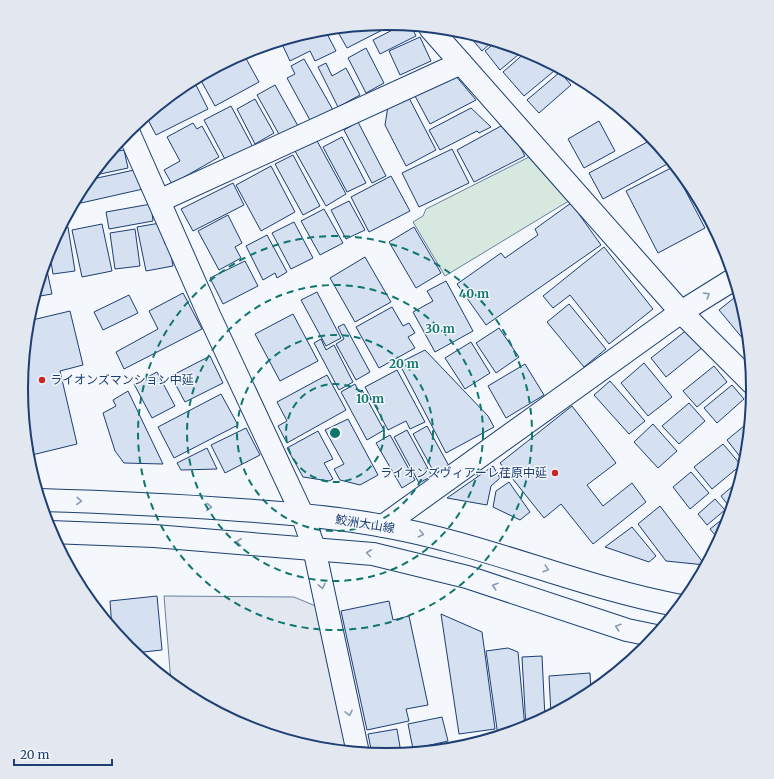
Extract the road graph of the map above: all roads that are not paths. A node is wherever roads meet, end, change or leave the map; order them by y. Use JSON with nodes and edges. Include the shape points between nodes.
{"nodes":[{"id":1,"x":435,"y":34,"type":"edge"},
{"id":2,"x":461,"y":63,"type":"junction"},
{"id":3,"x":131,"y":138,"type":"edge"},
{"id":4,"x":159,"y":202,"type":"junction"},
{"id":5,"x":729,"y":282,"type":"edge"},
{"id":6,"x":681,"y":312,"type":"junction"},
{"id":7,"x":745,"y":377,"type":"edge"},
{"id":8,"x":46,"y":500,"type":"edge"},
{"id":9,"x":302,"y":514,"type":"junction"},
{"id":10,"x":383,"y":526,"type":"junction"},
{"id":11,"x":58,"y":532,"type":"edge"},
{"id":12,"x":314,"y":548,"type":"junction"},
{"id":13,"x":674,"y":605,"type":"edge"},
{"id":14,"x":649,"y":635,"type":"edge"},
{"id":15,"x":357,"y":747,"type":"edge"}],
"edges":[{"from":1,"to":2,"type":"street"},
{"from":2,"to":4,"type":"street"},
{"from":2,"to":6,"type":"street"},
{"from":3,"to":4,"type":"street"},
{"from":4,"to":9,"type":"street"},
{"from":6,"to":5,"type":"street","one_way":true},
{"from":6,"to":7,"type":"street"},
{"from":6,"to":10,"type":"street"},
{"from":8,"to":9,"type":"street","name":"鮫洲大山線","one_way":true,"via":[[147,503]]},
{"from":9,"to":10,"type":"street","name":"鮫洲大山線"},
{"from":9,"to":12,"type":"street"},
{"from":10,"to":13,"type":"street","name":"鮫洲大山線","one_way":true,"via":[[473,546],[632,596]]},
{"from":12,"to":11,"type":"street","one_way":true,"via":[[154,536]]},
{"from":14,"to":12,"type":"street","one_way":true,"via":[[627,630],[467,577],[418,564],[373,554]]},
{"from":12,"to":15,"type":"street","one_way":true}]}
